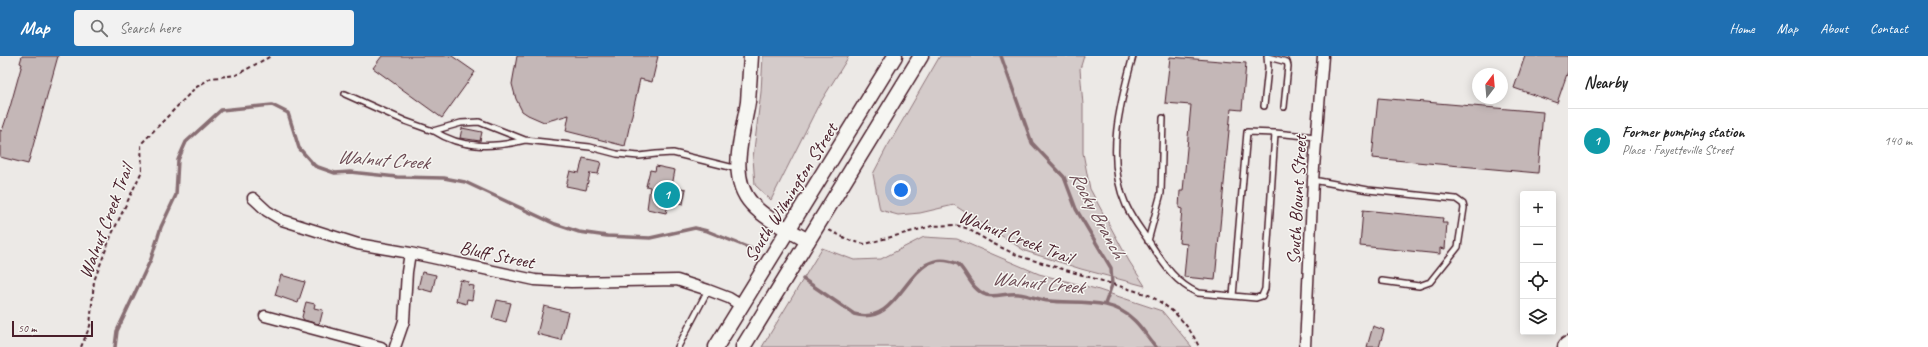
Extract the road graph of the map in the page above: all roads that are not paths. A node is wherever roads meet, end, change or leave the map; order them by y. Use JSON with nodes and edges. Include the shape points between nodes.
{"nodes":[{"id":1,"x":751,"y":56,"type":"edge"},
{"id":2,"x":895,"y":56,"type":"edge"},
{"id":3,"x":921,"y":56,"type":"edge"},
{"id":4,"x":1133,"y":56,"type":"edge"},
{"id":5,"x":1323,"y":56,"type":"edge"},
{"id":6,"x":1267,"y":57,"type":"edge"},
{"id":7,"x":345,"y":94,"type":"dead end"},
{"id":8,"x":1264,"y":106,"type":"dead end"},
{"id":9,"x":1284,"y":107,"type":"dead end"},
{"id":10,"x":1163,"y":118,"type":"dead end"},
{"id":11,"x":434,"y":131,"type":"junction"},
{"id":12,"x":1275,"y":133,"type":"junction"},
{"id":13,"x":1316,"y":137,"type":"junction"},
{"id":14,"x":525,"y":140,"type":"junction"},
{"id":15,"x":738,"y":169,"type":"junction"},
{"id":16,"x":1312,"y":180,"type":"junction"},
{"id":17,"x":253,"y":198,"type":"dead end"},
{"id":18,"x":789,"y":230,"type":"junction"},
{"id":19,"x":1148,"y":240,"type":"junction"},
{"id":20,"x":808,"y":241,"type":"junction"},
{"id":21,"x":410,"y":253,"type":"junction"},
{"id":22,"x":1382,"y":281,"type":"dead end"},
{"id":23,"x":708,"y":290,"type":"junction"},
{"id":24,"x":1233,"y":296,"type":"junction"},
{"id":25,"x":742,"y":306,"type":"junction"},
{"id":26,"x":265,"y":316,"type":"dead end"},
{"id":27,"x":381,"y":347,"type":"edge"},
{"id":28,"x":395,"y":347,"type":"edge"},
{"id":29,"x":678,"y":347,"type":"edge"},
{"id":30,"x":716,"y":347,"type":"edge"},
{"id":31,"x":743,"y":347,"type":"edge"},
{"id":32,"x":1305,"y":347,"type":"edge"}],
"edges":[{"from":1,"to":15,"type":"main road","via":[[748,100]]},
{"from":2,"to":18,"type":"main road","name":"South Wilmington Street"},
{"from":3,"to":20,"type":"main road"},
{"from":4,"to":19,"type":"lane","via":[[1120,99],[1115,160],[1118,186],[1126,206]]},
{"from":5,"to":13,"type":"street","name":"South Blount Street"},
{"from":6,"to":8,"type":"lane"},
{"from":6,"to":9,"type":"lane","via":[[1284,61],[1288,66]]},
{"from":7,"to":11,"type":"lane","via":[[404,122]]},
{"from":10,"to":19,"type":"lane","via":[[1160,193]]},
{"from":11,"to":14,"type":"lane","via":[[448,140],[473,146],[505,145]]},
{"from":11,"to":14,"type":"lane","via":[[461,123],[480,122]]},
{"from":12,"to":13,"type":"lane"},
{"from":12,"to":24,"type":"lane","via":[[1247,132]]},
{"from":12,"to":24,"type":"lane","via":[[1265,289],[1262,296],[1256,298]]},
{"from":13,"to":16,"type":"street","name":"South Blount Street"},
{"from":14,"to":15,"type":"lane","via":[[590,147],[639,156],[673,154]]},
{"from":15,"to":18,"type":"main road","via":[[741,185],[752,204]]},
{"from":16,"to":22,"type":"lane","via":[[1368,190],[1456,199],[1463,204],[1458,247],[1430,282],[1419,286]]},
{"from":16,"to":32,"type":"street","name":"South Blount Street"},
{"from":17,"to":21,"type":"street","name":"Bluff Street","via":[[282,220],[358,244]]},
{"from":18,"to":20,"type":"main road"},
{"from":18,"to":25,"type":"main road","name":"South Wilmington Street"},
{"from":19,"to":24,"type":"lane","via":[[1170,272],[1189,289],[1198,293]]},
{"from":20,"to":31,"type":"main road"},
{"from":21,"to":23,"type":"street","name":"Bluff Street","via":[[535,280],[677,280]]},
{"from":21,"to":28,"type":"street","via":[[404,321]]},
{"from":23,"to":25,"type":"street","name":"Bluff Street"},
{"from":23,"to":29,"type":"lane"},
{"from":25,"to":30,"type":"main road","name":"South Wilmington Street"},
{"from":26,"to":27,"type":"street"}]}
